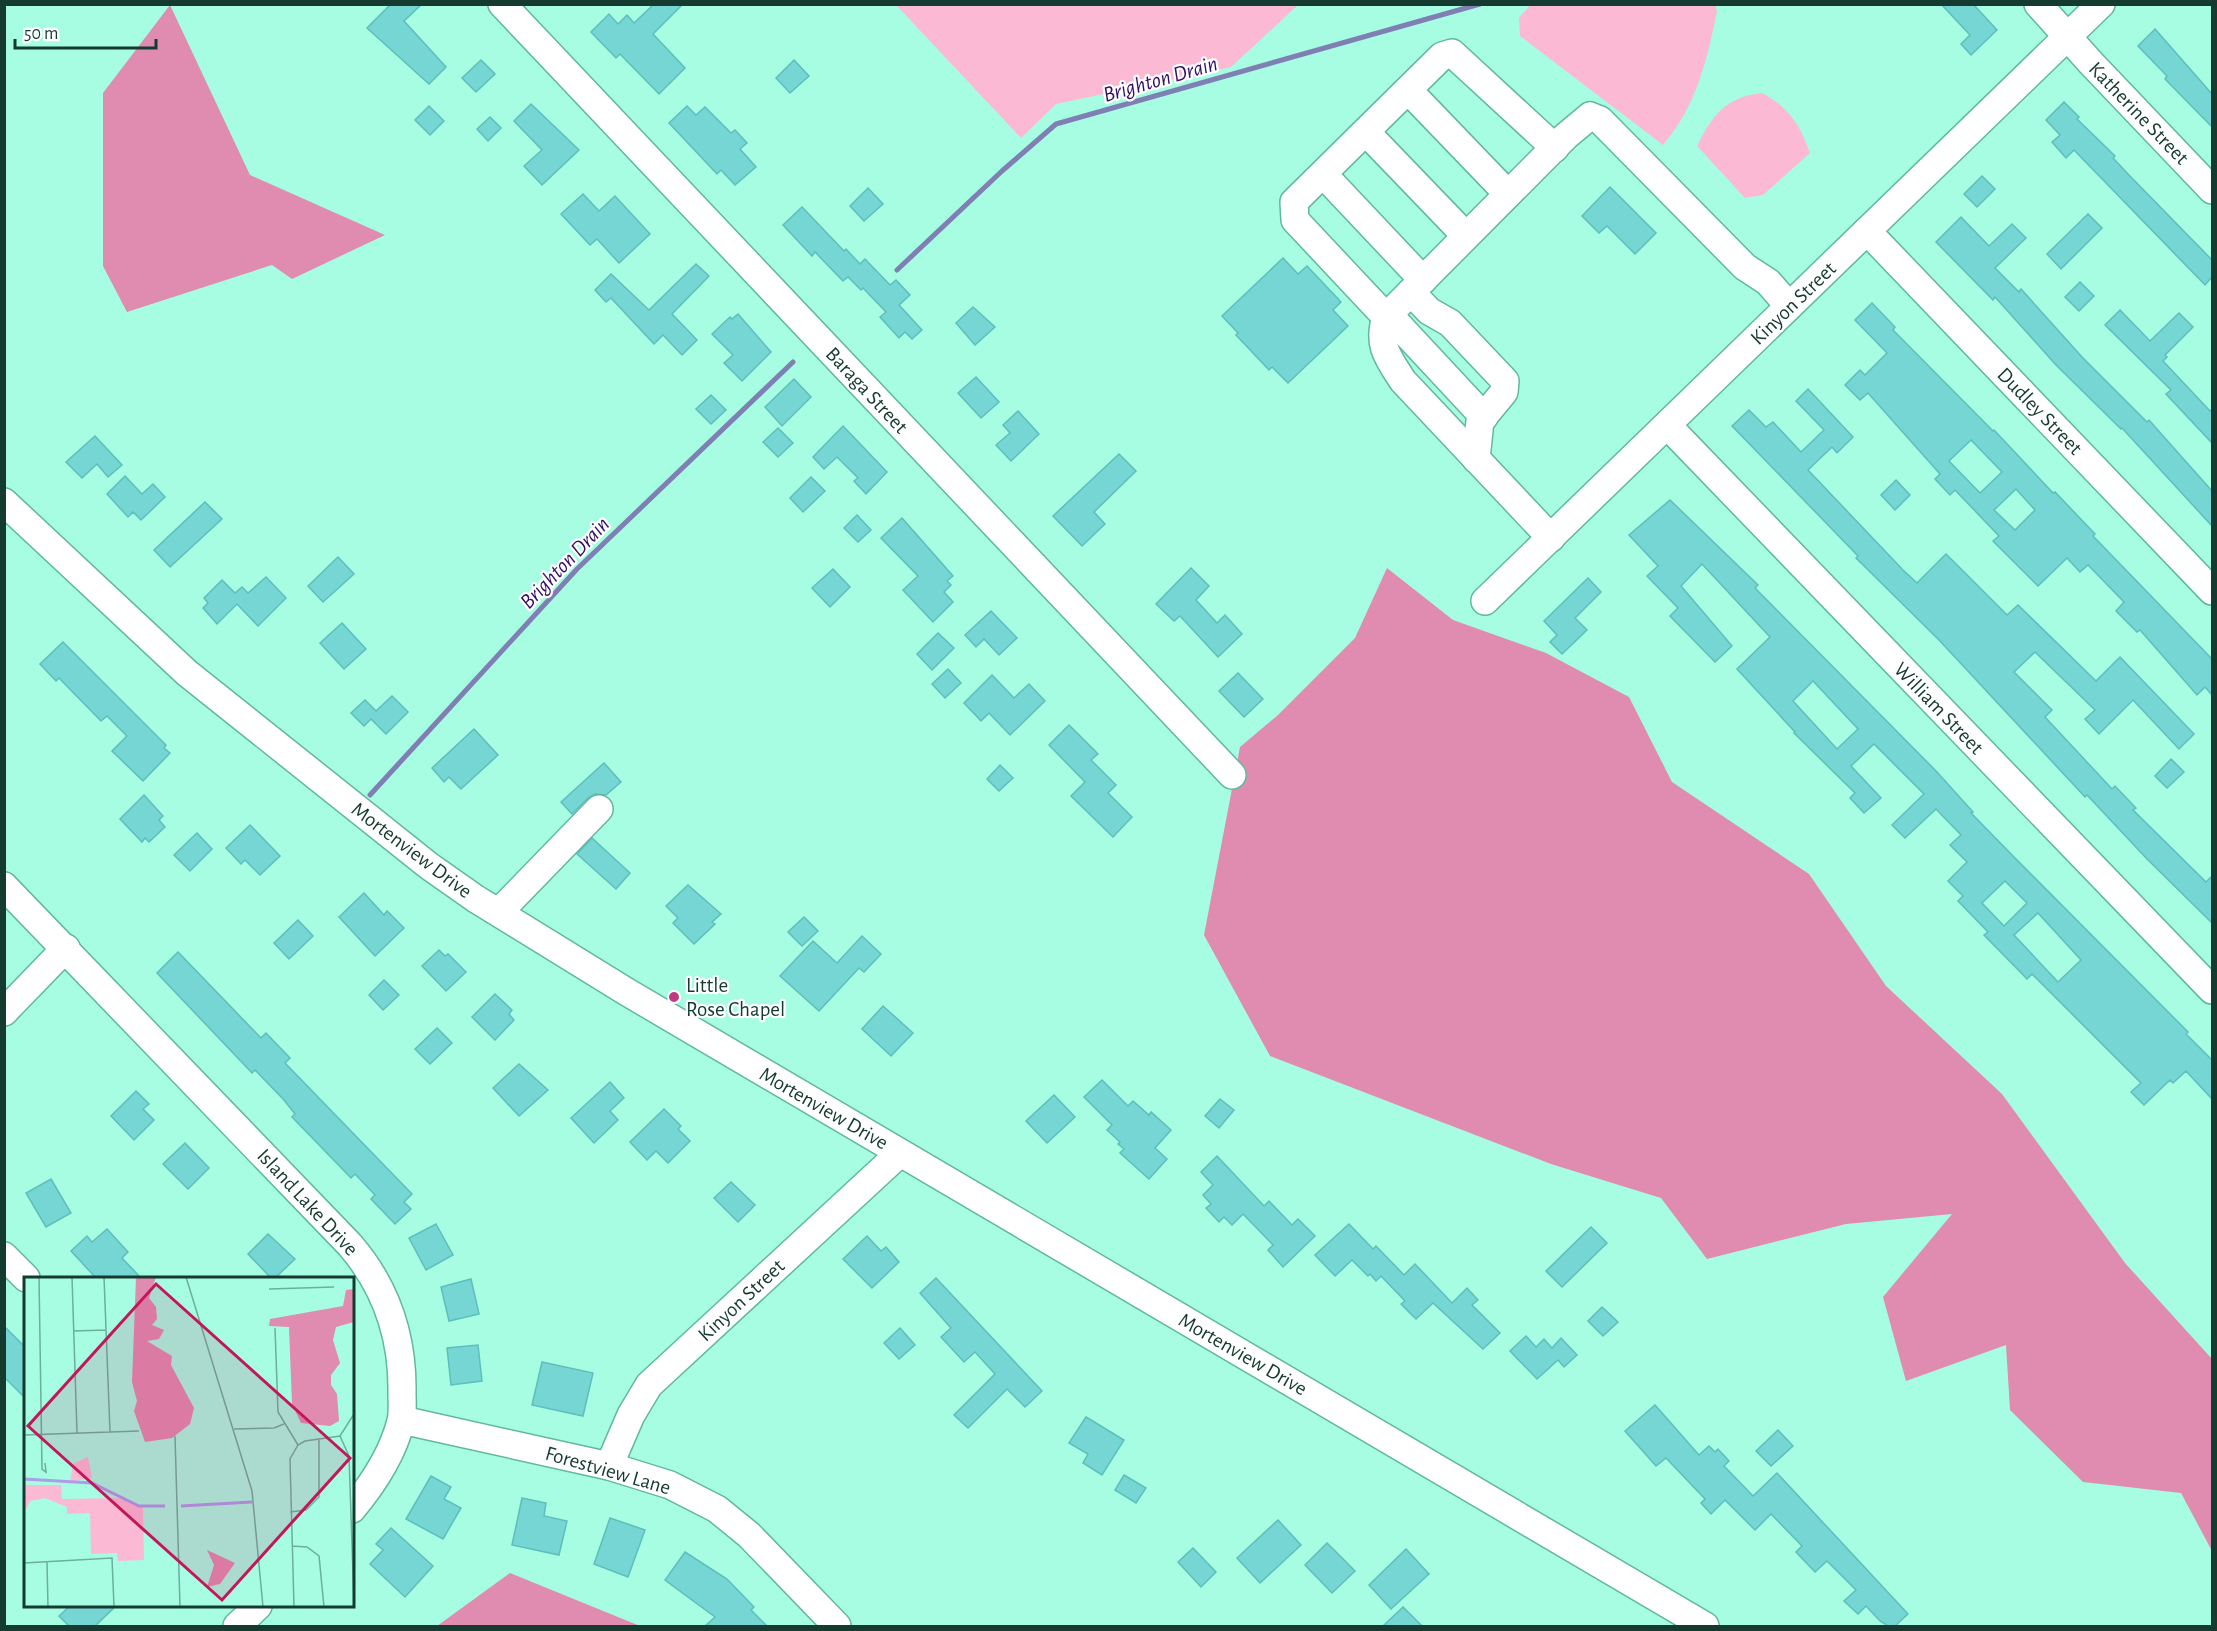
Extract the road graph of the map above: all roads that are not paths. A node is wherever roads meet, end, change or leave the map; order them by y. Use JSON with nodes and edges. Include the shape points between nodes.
{"nodes":[{"id":1,"x":502,"y":4,"type":"edge"},
{"id":2,"x":2038,"y":4,"type":"edge"},
{"id":3,"x":2101,"y":4,"type":"edge"},
{"id":4,"x":2067,"y":36,"type":"junction"},
{"id":5,"x":1408,"y":90,"type":"junction"},
{"id":6,"x":1366,"y":132,"type":"junction"},
{"id":7,"x":1555,"y":148,"type":"junction"},
{"id":8,"x":1323,"y":174,"type":"junction"},
{"id":9,"x":2212,"y":190,"type":"edge"},
{"id":10,"x":1508,"y":194,"type":"junction"},
{"id":11,"x":1867,"y":231,"type":"junction"},
{"id":12,"x":1466,"y":237,"type":"junction"},
{"id":13,"x":1417,"y":286,"type":"junction"},
{"id":14,"x":1790,"y":306,"type":"junction"},
{"id":15,"x":1387,"y":316,"type":"junction"},
{"id":16,"x":1484,"y":417,"type":"junction"},
{"id":17,"x":1667,"y":425,"type":"junction"},
{"id":18,"x":1476,"y":459,"type":"junction"},
{"id":19,"x":4,"y":502,"type":"edge"},
{"id":20,"x":1551,"y":538,"type":"junction"},
{"id":21,"x":2212,"y":591,"type":"edge"},
{"id":22,"x":1485,"y":601,"type":"dead end"},
{"id":23,"x":1232,"y":775,"type":"dead end"},
{"id":24,"x":599,"y":809,"type":"dead end"},
{"id":25,"x":4,"y":886,"type":"edge"},
{"id":26,"x":499,"y":912,"type":"junction"},
{"id":27,"x":66,"y":948,"type":"junction"},
{"id":28,"x":2212,"y":990,"type":"edge"},
{"id":29,"x":4,"y":1012,"type":"edge"},
{"id":30,"x":900,"y":1153,"type":"junction"},
{"id":31,"x":4,"y":1256,"type":"edge"},
{"id":32,"x":25,"y":1277,"type":"edge"},
{"id":33,"x":402,"y":1420,"type":"junction"},
{"id":34,"x":609,"y":1466,"type":"junction"},
{"id":35,"x":354,"y":1507,"type":"edge"},
{"id":36,"x":256,"y":1607,"type":"edge"},
{"id":37,"x":237,"y":1626,"type":"edge"},
{"id":38,"x":837,"y":1626,"type":"edge"},
{"id":39,"x":1705,"y":1626,"type":"edge"}],
"edges":[{"from":1,"to":23,"type":"street","name":"Baraga Street"},
{"from":2,"to":4,"type":"street","name":"Katherine Street"},
{"from":3,"to":4,"type":"street","name":"Kinyon Street"},
{"from":4,"to":9,"type":"street","name":"Katherine Street"},
{"from":4,"to":11,"type":"street","name":"Kinyon Street"},
{"from":5,"to":6,"type":"street"},
{"from":5,"to":7,"type":"street","via":[[1442,57],[1452,53]]},
{"from":5,"to":10,"type":"street"},
{"from":6,"to":8,"type":"street"},
{"from":6,"to":12,"type":"street"},
{"from":7,"to":10,"type":"street"},
{"from":7,"to":14,"type":"street","via":[[1590,116],[1600,120],[1745,267],[1768,282]]},
{"from":8,"to":13,"type":"street"},
{"from":8,"to":15,"type":"street","via":[[1294,202],[1295,220]]},
{"from":10,"to":12,"type":"street"},
{"from":11,"to":14,"type":"street","name":"Kinyon Street"},
{"from":11,"to":21,"type":"street","name":"Dudley Street"},
{"from":12,"to":13,"type":"street"},
{"from":13,"to":15,"type":"street"},
{"from":13,"to":16,"type":"street","via":[[1429,311],[1450,323],[1505,381],[1504,392]]},
{"from":14,"to":17,"type":"street","name":"Kinyon Street"},
{"from":15,"to":16,"type":"street"},
{"from":15,"to":18,"type":"street","via":[[1381,334],[1386,355],[1403,381]]},
{"from":16,"to":18,"type":"street","via":[[1480,421]]},
{"from":17,"to":20,"type":"street","name":"Kinyon Street"},
{"from":17,"to":28,"type":"street","name":"William Street"},
{"from":18,"to":20,"type":"street"},
{"from":19,"to":26,"type":"street","name":"Mortenview Drive","via":[[187,673],[429,866]]},
{"from":20,"to":22,"type":"street","name":"Kinyon Street"},
{"from":24,"to":26,"type":"street"},
{"from":25,"to":27,"type":"street","name":"Island Lake Drive"},
{"from":26,"to":30,"type":"street","name":"Mortenview Drive"},
{"from":27,"to":29,"type":"street"},
{"from":27,"to":33,"type":"street","name":"Island Lake Drive","via":[[350,1245],[371,1272],[398,1335]]},
{"from":30,"to":34,"type":"street","name":"Kinyon Street","via":[[649,1385]]},
{"from":30,"to":39,"type":"street","name":"Mortenview Drive"},
{"from":31,"to":32,"type":"street"},
{"from":33,"to":34,"type":"street","name":"Forestview Lane"},
{"from":33,"to":35,"type":"street","name":"Island Lake Drive","via":[[375,1482]]},
{"from":34,"to":38,"type":"street","name":"Forestview Lane","via":[[670,1485],[717,1509],[749,1535]]},
{"from":36,"to":37,"type":"street"}]}
